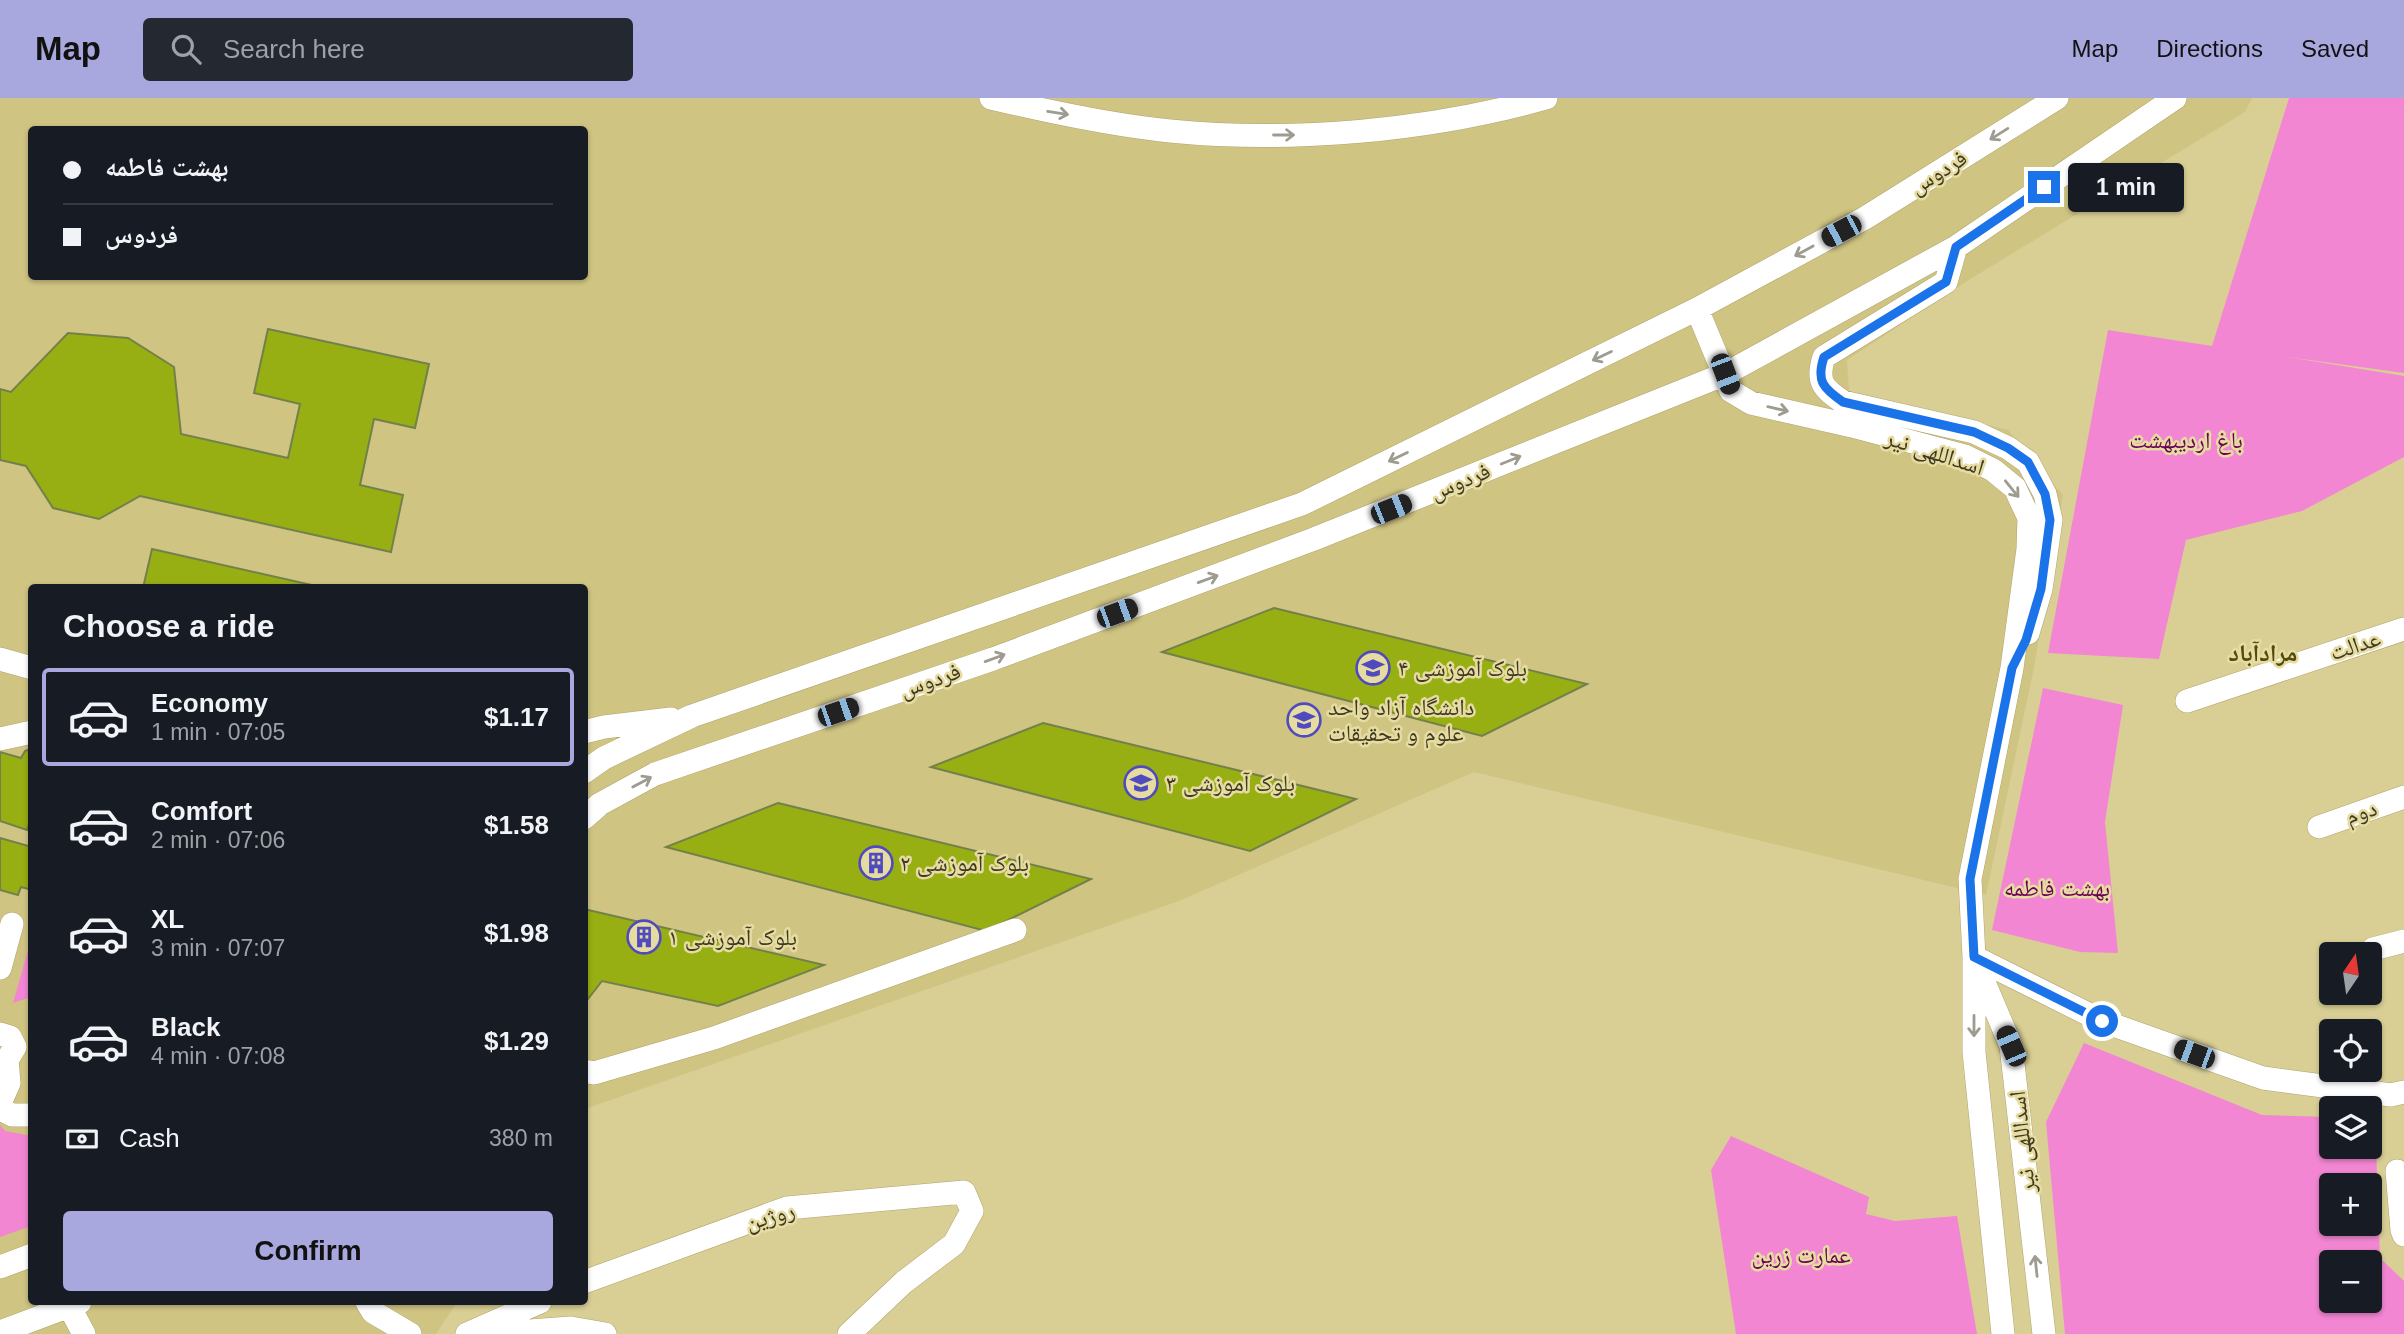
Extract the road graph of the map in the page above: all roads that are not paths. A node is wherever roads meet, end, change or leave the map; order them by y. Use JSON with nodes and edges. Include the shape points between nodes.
{"nodes":[{"id":1,"x":991,"y":98,"type":"edge"},
{"id":2,"x":1546,"y":98,"type":"edge"},
{"id":3,"x":2057,"y":98,"type":"edge"},
{"id":4,"x":2175,"y":98,"type":"edge"},
{"id":5,"x":1510,"y":103,"type":"edge"},
{"id":6,"x":1956,"y":247,"type":"junction"},
{"id":7,"x":1697,"y":309,"type":"junction"},
{"id":8,"x":1725,"y":374,"type":"junction"},
{"id":9,"x":2404,"y":629,"type":"edge"},
{"id":10,"x":0,"y":659,"type":"edge"},
{"id":11,"x":28,"y":667,"type":"edge"},
{"id":12,"x":2012,"y":668,"type":"junction"},
{"id":13,"x":2187,"y":701,"type":"dead end"},
{"id":14,"x":692,"y":716,"type":"junction"},
{"id":15,"x":588,"y":731,"type":"edge"},
{"id":16,"x":28,"y":733,"type":"edge"},
{"id":17,"x":0,"y":738,"type":"edge"},
{"id":18,"x":588,"y":769,"type":"edge"},
{"id":19,"x":2404,"y":797,"type":"edge"},
{"id":20,"x":588,"y":814,"type":"edge"},
{"id":21,"x":2319,"y":827,"type":"dead end"},
{"id":22,"x":12,"y":924,"type":"dead end"},
{"id":23,"x":1015,"y":930,"type":"dead end"},
{"id":24,"x":2404,"y":941,"type":"edge"},
{"id":25,"x":2382,"y":947,"type":"edge"},
{"id":26,"x":1974,"y":957,"type":"junction"},
{"id":27,"x":0,"y":968,"type":"edge"},
{"id":28,"x":16,"y":1039,"type":"edge"},
{"id":29,"x":588,"y":1072,"type":"edge"},
{"id":30,"x":14,"y":1091,"type":"edge"},
{"id":31,"x":2404,"y":1092,"type":"edge"},
{"id":32,"x":0,"y":1109,"type":"edge"},
{"id":33,"x":28,"y":1115,"type":"edge"},
{"id":34,"x":2397,"y":1171,"type":"dead end"},
{"id":35,"x":2404,"y":1235,"type":"edge"},
{"id":36,"x":28,"y":1256,"type":"edge"},
{"id":37,"x":0,"y":1267,"type":"edge"},
{"id":38,"x":588,"y":1281,"type":"edge"},
{"id":39,"x":72,"y":1305,"type":"edge"},
{"id":40,"x":74,"y":1305,"type":"edge"},
{"id":41,"x":369,"y":1305,"type":"edge"},
{"id":42,"x":533,"y":1305,"type":"edge"},
{"id":43,"x":4,"y":1332,"type":"edge"},
{"id":44,"x":84,"y":1334,"type":"edge"},
{"id":45,"x":410,"y":1334,"type":"edge"},
{"id":46,"x":467,"y":1334,"type":"edge"},
{"id":47,"x":489,"y":1334,"type":"edge"},
{"id":48,"x":605,"y":1334,"type":"edge"},
{"id":49,"x":849,"y":1334,"type":"edge"},
{"id":50,"x":2003,"y":1334,"type":"edge"},
{"id":51,"x":2044,"y":1334,"type":"edge"}],
"edges":[{"from":1,"to":5,"type":"street","one_way":true,"via":[[1047,112],[1170,131],[1286,135],[1390,128]]},
{"from":2,"to":5,"type":"street"},
{"from":3,"to":7,"type":"street","name":"فردوس","one_way":true,"via":[[1865,218]]},
{"from":4,"to":6,"type":"street","name":"فردوس"},
{"from":6,"to":8,"type":"street","name":"فردوس"},
{"from":6,"to":12,"type":"street","name":"اسداللهی نیر","via":[[1946,282],[1824,357],[1821,381],[1843,402],[1974,432],[2028,462],[2045,494],[2050,520],[2041,589]]},
{"from":7,"to":8,"type":"street","name":"اسداللهی نیر"},
{"from":7,"to":14,"type":"street","name":"فردوس","one_way":true,"via":[[1302,504]]},
{"from":8,"to":12,"type":"street","name":"اسداللهی نیر","one_way":true,"via":[[1731,391],[1751,403],[1965,456],[2015,488],[2029,518]]},
{"from":20,"to":8,"type":"street","name":"فردوس","one_way":true,"via":[[655,774],[993,659],[1314,540]]},
{"from":9,"to":13,"type":"street","name":"عدالت"},
{"from":10,"to":11,"type":"street"},
{"from":12,"to":26,"type":"street","name":"اسداللهی نیر","via":[[1970,879]]},
{"from":14,"to":15,"type":"street"},
{"from":14,"to":18,"type":"street","name":"فردوس"},
{"from":16,"to":17,"type":"street"},
{"from":19,"to":21,"type":"street","name":"دوم"},
{"from":22,"to":27,"type":"street"},
{"from":23,"to":29,"type":"street","via":[[714,1038]]},
{"from":24,"to":25,"type":"street"},
{"from":26,"to":31,"type":"street","via":[[2102,1021],[2263,1078]]},
{"from":26,"to":50,"type":"street","name":"اسداللهی نیر","one_way":true,"via":[[1974,1052]]},
{"from":51,"to":26,"type":"street","name":"اسداللهی نیر","one_way":true,"via":[[2011,1046]]},
{"from":28,"to":30,"type":"street","via":[[7,1060]]},
{"from":32,"to":33,"type":"street"},
{"from":34,"to":35,"type":"street"},
{"from":36,"to":37,"type":"street"},
{"from":38,"to":49,"type":"street","name":"روژین","via":[[787,1208],[964,1192],[972,1211],[954,1244],[904,1282]]},
{"from":39,"to":43,"type":"street"},
{"from":40,"to":44,"type":"street"},
{"from":41,"to":45,"type":"street"},
{"from":42,"to":46,"type":"street"},
{"from":47,"to":48,"type":"street","via":[[571,1328]]}]}
